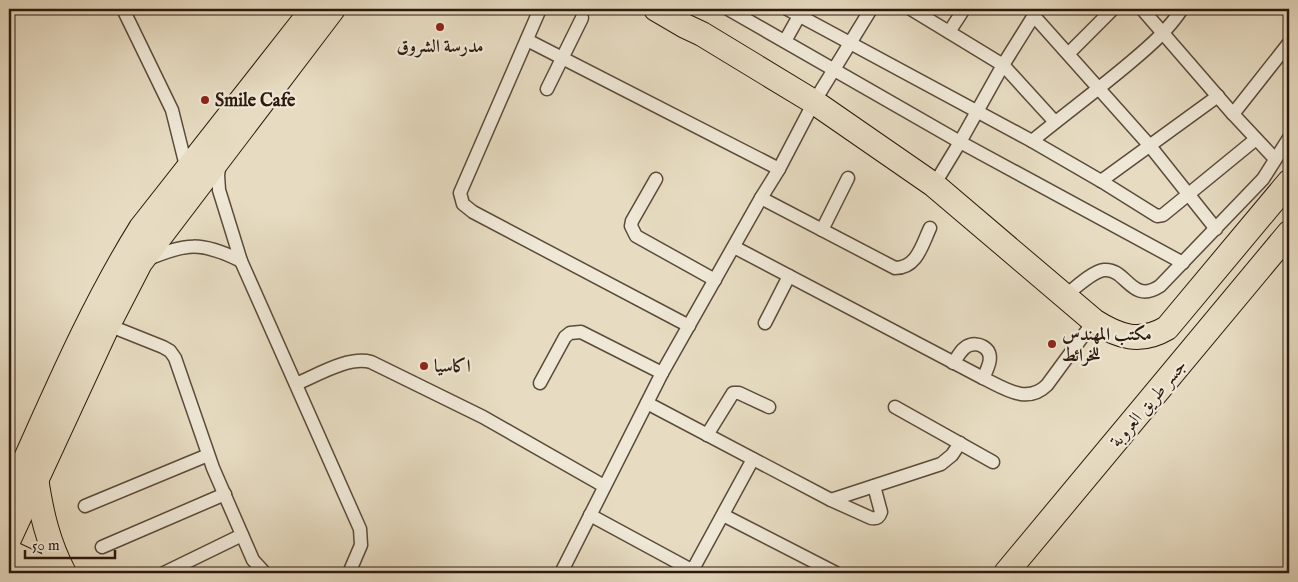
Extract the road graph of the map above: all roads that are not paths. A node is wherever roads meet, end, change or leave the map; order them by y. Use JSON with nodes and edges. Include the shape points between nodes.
{"nodes":[{"id":1,"x":123,"y":9,"type":"edge"},
{"id":2,"x":313,"y":9,"type":"edge"},
{"id":3,"x":333,"y":9,"type":"edge"},
{"id":4,"x":540,"y":9,"type":"edge"},
{"id":5,"x":656,"y":9,"type":"edge"},
{"id":6,"x":672,"y":9,"type":"edge"},
{"id":7,"x":787,"y":9,"type":"edge"},
{"id":8,"x":871,"y":9,"type":"edge"},
{"id":9,"x":911,"y":9,"type":"edge"},
{"id":10,"x":964,"y":9,"type":"edge"},
{"id":11,"x":1113,"y":9,"type":"edge"},
{"id":12,"x":1142,"y":9,"type":"edge"},
{"id":13,"x":1182,"y":9,"type":"edge"},
{"id":14,"x":731,"y":10,"type":"edge"},
{"id":15,"x":801,"y":12,"type":"edge"},
{"id":16,"x":1036,"y":12,"type":"edge"},
{"id":17,"x":582,"y":18,"type":"dead end"},
{"id":18,"x":949,"y":32,"type":"junction"},
{"id":19,"x":702,"y":34,"type":"junction"},
{"id":20,"x":1163,"y":34,"type":"junction"},
{"id":21,"x":526,"y":40,"type":"junction"},
{"id":22,"x":785,"y":41,"type":"junction"},
{"id":23,"x":851,"y":42,"type":"junction"},
{"id":24,"x":1289,"y":43,"type":"edge"},
{"id":25,"x":1069,"y":53,"type":"junction"},
{"id":26,"x":562,"y":58,"type":"junction"},
{"id":27,"x":1003,"y":65,"type":"junction"},
{"id":28,"x":834,"y":69,"type":"junction"},
{"id":29,"x":547,"y":89,"type":"dead end"},
{"id":30,"x":1100,"y":89,"type":"junction"},
{"id":31,"x":1218,"y":96,"type":"junction"},
{"id":32,"x":814,"y":102,"type":"junction"},
{"id":33,"x":977,"y":112,"type":"junction"},
{"id":34,"x":1232,"y":114,"type":"junction"},
{"id":35,"x":1055,"y":122,"type":"junction"},
{"id":36,"x":1289,"y":138,"type":"edge"},
{"id":37,"x":1256,"y":139,"type":"junction"},
{"id":38,"x":1032,"y":141,"type":"junction"},
{"id":39,"x":960,"y":142,"type":"junction"},
{"id":40,"x":1150,"y":146,"type":"junction"},
{"id":41,"x":221,"y":158,"type":"junction"},
{"id":42,"x":1275,"y":159,"type":"junction"},
{"id":43,"x":779,"y":169,"type":"junction"},
{"id":44,"x":186,"y":170,"type":"junction"},
{"id":45,"x":656,"y":178,"type":"dead end"},
{"id":46,"x":848,"y":178,"type":"dead end"},
{"id":47,"x":1101,"y":181,"type":"junction"},
{"id":48,"x":1289,"y":182,"type":"edge"},
{"id":49,"x":934,"y":185,"type":"junction"},
{"id":50,"x":1188,"y":196,"type":"junction"},
{"id":51,"x":761,"y":198,"type":"junction"},
{"id":52,"x":930,"y":228,"type":"dead end"},
{"id":53,"x":1216,"y":229,"type":"junction"},
{"id":54,"x":822,"y":230,"type":"junction"},
{"id":55,"x":1289,"y":233,"type":"edge"},
{"id":56,"x":734,"y":247,"type":"junction"},
{"id":57,"x":241,"y":260,"type":"junction"},
{"id":58,"x":140,"y":263,"type":"junction"},
{"id":59,"x":1183,"y":263,"type":"junction"},
{"id":60,"x":789,"y":276,"type":"junction"},
{"id":61,"x":716,"y":280,"type":"junction"},
{"id":62,"x":1065,"y":296,"type":"junction"},
{"id":63,"x":1094,"y":321,"type":"junction"},
{"id":64,"x":765,"y":323,"type":"dead end"},
{"id":65,"x":108,"y":324,"type":"junction"},
{"id":66,"x":689,"y":326,"type":"junction"},
{"id":67,"x":953,"y":363,"type":"junction"},
{"id":68,"x":662,"y":373,"type":"junction"},
{"id":69,"x":983,"y":378,"type":"junction"},
{"id":70,"x":540,"y":382,"type":"dead end"},
{"id":71,"x":296,"y":384,"type":"junction"},
{"id":72,"x":647,"y":403,"type":"junction"},
{"id":73,"x":769,"y":407,"type":"dead end"},
{"id":74,"x":896,"y":407,"type":"dead end"},
{"id":75,"x":707,"y":435,"type":"junction"},
{"id":76,"x":960,"y":443,"type":"junction"},
{"id":77,"x":208,"y":455,"type":"junction"},
{"id":78,"x":753,"y":459,"type":"junction"},
{"id":79,"x":993,"y":462,"type":"dead end"},
{"id":80,"x":36,"y":478,"type":"junction"},
{"id":81,"x":604,"y":486,"type":"junction"},
{"id":82,"x":874,"y":486,"type":"junction"},
{"id":83,"x":225,"y":494,"type":"junction"},
{"id":84,"x":9,"y":496,"type":"edge"},
{"id":85,"x":830,"y":500,"type":"junction"},
{"id":86,"x":85,"y":506,"type":"dead end"},
{"id":87,"x":590,"y":515,"type":"junction"},
{"id":88,"x":723,"y":515,"type":"junction"},
{"id":89,"x":242,"y":535,"type":"junction"},
{"id":90,"x":9,"y":539,"type":"edge"},
{"id":91,"x":102,"y":547,"type":"dead end"},
{"id":92,"x":9,"y":552,"type":"edge"},
{"id":93,"x":258,"y":572,"type":"edge"},
{"id":94,"x":694,"y":572,"type":"edge"},
{"id":95,"x":54,"y":573,"type":"edge"},
{"id":96,"x":64,"y":573,"type":"edge"},
{"id":97,"x":164,"y":573,"type":"edge"},
{"id":98,"x":349,"y":573,"type":"edge"},
{"id":99,"x":561,"y":573,"type":"edge"},
{"id":100,"x":836,"y":573,"type":"edge"},
{"id":101,"x":1006,"y":573,"type":"edge"}],
"edges":[{"from":1,"to":44,"type":"street","via":[[172,110]]},
{"from":2,"to":44,"type":"highway"},
{"from":3,"to":41,"type":"highway"},
{"from":4,"to":21,"type":"street"},
{"from":5,"to":19,"type":"highway"},
{"from":6,"to":19,"type":"highway"},
{"from":7,"to":15,"type":"street"},
{"from":8,"to":23,"type":"street"},
{"from":9,"to":18,"type":"street"},
{"from":10,"to":18,"type":"street"},
{"from":11,"to":25,"type":"street"},
{"from":12,"to":20,"type":"street"},
{"from":13,"to":20,"type":"street"},
{"from":14,"to":22,"type":"street"},
{"from":15,"to":22,"type":"street"},
{"from":15,"to":23,"type":"street"},
{"from":16,"to":25,"type":"street"},
{"from":16,"to":27,"type":"street"},
{"from":17,"to":26,"type":"street"},
{"from":18,"to":27,"type":"street"},
{"from":19,"to":32,"type":"highway"},
{"from":20,"to":30,"type":"street"},
{"from":20,"to":31,"type":"street"},
{"from":21,"to":26,"type":"street"},
{"from":21,"to":66,"type":"street","via":[[460,193],[463,204]]},
{"from":22,"to":28,"type":"street"},
{"from":23,"to":28,"type":"street"},
{"from":23,"to":33,"type":"street"},
{"from":24,"to":34,"type":"street"},
{"from":25,"to":30,"type":"street"},
{"from":26,"to":29,"type":"street"},
{"from":26,"to":43,"type":"street"},
{"from":27,"to":33,"type":"street"},
{"from":27,"to":35,"type":"street"},
{"from":28,"to":32,"type":"street"},
{"from":28,"to":39,"type":"street"},
{"from":30,"to":35,"type":"street"},
{"from":30,"to":40,"type":"street"},
{"from":31,"to":34,"type":"street"},
{"from":31,"to":40,"type":"street"},
{"from":32,"to":43,"type":"street"},
{"from":32,"to":49,"type":"highway"},
{"from":33,"to":38,"type":"street"},
{"from":33,"to":39,"type":"street"},
{"from":34,"to":37,"type":"street"},
{"from":35,"to":38,"type":"street"},
{"from":36,"to":42,"type":"street"},
{"from":37,"to":42,"type":"street"},
{"from":37,"to":50,"type":"street"},
{"from":38,"to":47,"type":"street"},
{"from":39,"to":49,"type":"street"},
{"from":39,"to":59,"type":"street"},
{"from":40,"to":47,"type":"street"},
{"from":40,"to":50,"type":"street"},
{"from":41,"to":57,"type":"street","via":[[219,190]]},
{"from":41,"to":58,"type":"highway"},
{"from":42,"to":53,"type":"street","via":[[1263,179]]},
{"from":43,"to":51,"type":"street"},
{"from":44,"to":84,"type":"highway","via":[[141,228],[111,279]]},
{"from":45,"to":61,"type":"street","via":[[632,221],[632,232]]},
{"from":46,"to":54,"type":"street"},
{"from":47,"to":50,"type":"street","via":[[1159,216]]},
{"from":48,"to":63,"type":"highway","via":[[1167,328],[1146,337],[1127,336]]},
{"from":49,"to":62,"type":"highway"},
{"from":50,"to":53,"type":"street"},
{"from":51,"to":54,"type":"street"},
{"from":51,"to":56,"type":"street"},
{"from":52,"to":54,"type":"street","via":[[914,260],[902,268],[895,268]]},
{"from":53,"to":59,"type":"street"},
{"from":55,"to":101,"type":"highway","name":"جسر طريق العروبة"},
{"from":56,"to":60,"type":"street"},
{"from":56,"to":61,"type":"street"},
{"from":57,"to":58,"type":"street","via":[[212,248],[196,246],[178,248]]},
{"from":57,"to":71,"type":"street"},
{"from":58,"to":65,"type":"highway"},
{"from":59,"to":62,"type":"street","via":[[1160,286],[1148,291],[1137,290],[1115,272],[1106,270],[1097,272]]},
{"from":60,"to":64,"type":"street"},
{"from":60,"to":67,"type":"street"},
{"from":61,"to":66,"type":"street"},
{"from":62,"to":63,"type":"highway"},
{"from":63,"to":69,"type":"street","via":[[1047,385],[1038,392],[1016,394]]},
{"from":65,"to":77,"type":"street","via":[[163,348],[175,358]]},
{"from":65,"to":80,"type":"highway"},
{"from":66,"to":68,"type":"street"},
{"from":67,"to":69,"type":"street"},
{"from":67,"to":69,"type":"street","via":[[970,345],[983,346],[990,358]]},
{"from":68,"to":70,"type":"street","via":[[581,332],[575,332],[565,337]]},
{"from":68,"to":72,"type":"street"},
{"from":71,"to":81,"type":"street","via":[[351,361],[371,362],[482,417]]},
{"from":71,"to":98,"type":"street","via":[[360,529],[361,545]]},
{"from":72,"to":75,"type":"street"},
{"from":72,"to":81,"type":"street"},
{"from":73,"to":75,"type":"street","via":[[733,393]]},
{"from":74,"to":76,"type":"street"},
{"from":75,"to":78,"type":"street"},
{"from":76,"to":79,"type":"street"},
{"from":76,"to":82,"type":"street","via":[[941,464]]},
{"from":77,"to":83,"type":"street"},
{"from":77,"to":86,"type":"street"},
{"from":78,"to":85,"type":"street"},
{"from":78,"to":88,"type":"street"},
{"from":80,"to":90,"type":"highway"},
{"from":80,"to":96,"type":"highway","via":[[49,539]]},
{"from":81,"to":87,"type":"street"},
{"from":82,"to":85,"type":"street"},
{"from":82,"to":85,"type":"street","via":[[881,512],[875,519]]},
{"from":83,"to":89,"type":"street"},
{"from":83,"to":91,"type":"street"},
{"from":87,"to":94,"type":"street"},
{"from":87,"to":99,"type":"street"},
{"from":88,"to":94,"type":"street"},
{"from":88,"to":100,"type":"street"},
{"from":89,"to":93,"type":"street"},
{"from":89,"to":97,"type":"street"},
{"from":92,"to":95,"type":"highway"}]}
